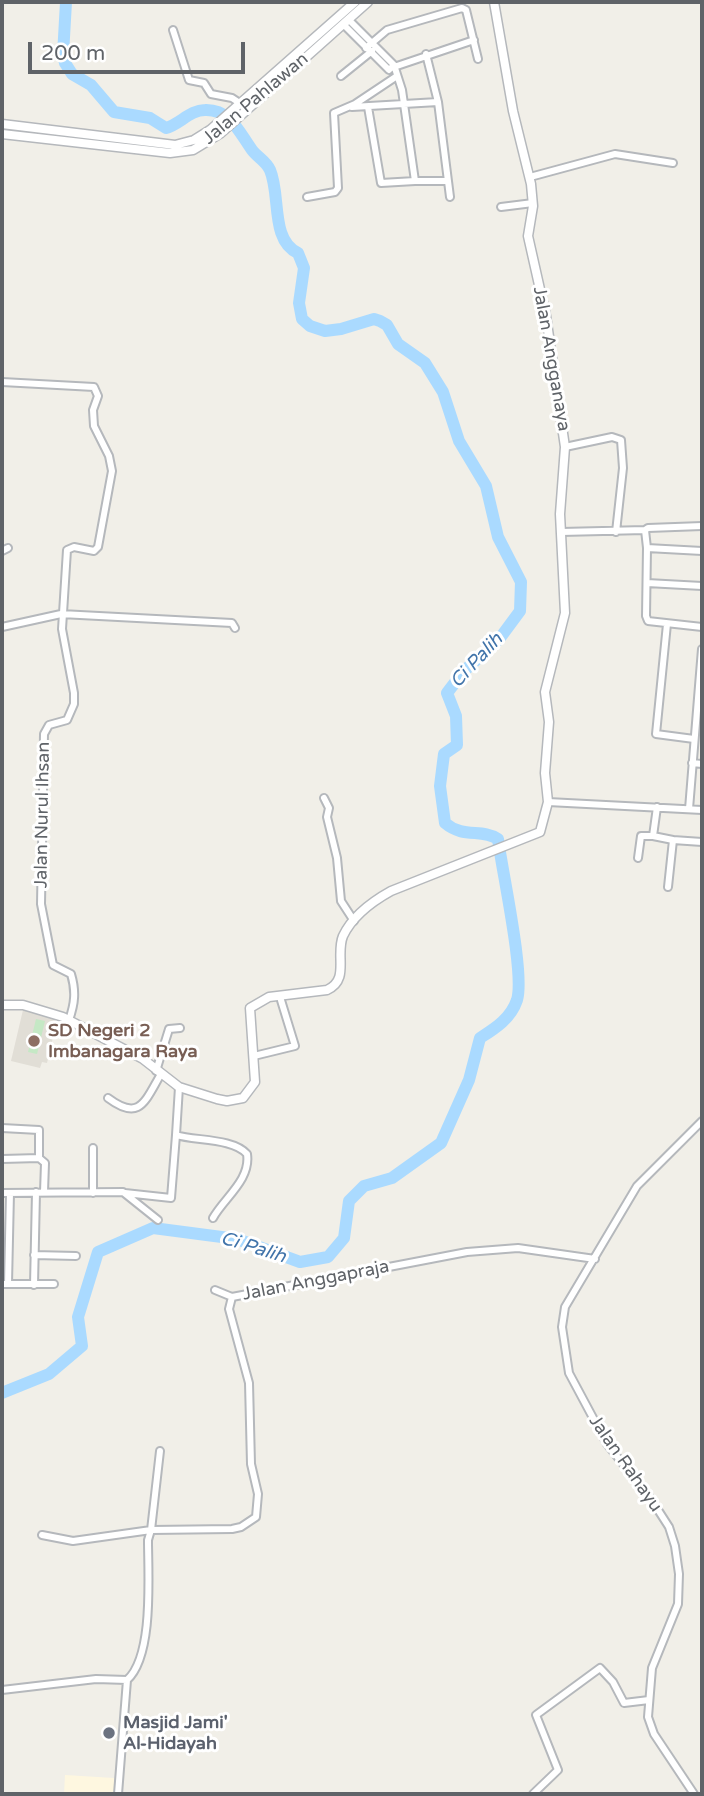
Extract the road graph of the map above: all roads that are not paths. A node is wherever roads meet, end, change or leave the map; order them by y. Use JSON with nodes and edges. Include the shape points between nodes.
{"nodes":[{"id":1,"x":355,"y":2,"type":"edge"},
{"id":2,"x":368,"y":2,"type":"edge"},
{"id":3,"x":494,"y":2,"type":"edge"},
{"id":4,"x":344,"y":20,"type":"junction"},
{"id":5,"x":173,"y":30,"type":"dead end"},
{"id":6,"x":474,"y":40,"type":"junction"},
{"id":7,"x":371,"y":48,"type":"junction"},
{"id":8,"x":426,"y":54,"type":"junction"},
{"id":9,"x":478,"y":59,"type":"dead end"},
{"id":10,"x":391,"y":67,"type":"junction"},
{"id":11,"x":397,"y":75,"type":"junction"},
{"id":12,"x":341,"y":76,"type":"dead end"},
{"id":13,"x":438,"y":102,"type":"junction"},
{"id":14,"x":239,"y":105,"type":"junction"},
{"id":15,"x":350,"y":106,"type":"junction"},
{"id":16,"x":403,"y":106,"type":"junction"},
{"id":17,"x":368,"y":107,"type":"junction"},
{"id":18,"x":247,"y":110,"type":"junction"},
{"id":19,"x":2,"y":124,"type":"edge"},
{"id":20,"x":218,"y":129,"type":"junction"},
{"id":21,"x":2,"y":134,"type":"edge"},
{"id":22,"x":93,"y":139,"type":"junction"},
{"id":23,"x":673,"y":163,"type":"dead end"},
{"id":24,"x":530,"y":177,"type":"junction"},
{"id":25,"x":415,"y":181,"type":"junction"},
{"id":26,"x":447,"y":181,"type":"junction"},
{"id":27,"x":307,"y":197,"type":"dead end"},
{"id":28,"x":450,"y":197,"type":"dead end"},
{"id":29,"x":533,"y":203,"type":"junction"},
{"id":30,"x":501,"y":207,"type":"dead end"},
{"id":31,"x":2,"y":382,"type":"edge"},
{"id":32,"x":565,"y":447,"type":"junction"},
{"id":33,"x":702,"y":526,"type":"edge"},
{"id":34,"x":645,"y":530,"type":"junction"},
{"id":35,"x":561,"y":532,"type":"junction"},
{"id":36,"x":615,"y":532,"type":"junction"},
{"id":37,"x":647,"y":548,"type":"junction"},
{"id":38,"x":702,"y":551,"type":"edge"},
{"id":39,"x":647,"y":583,"type":"junction"},
{"id":40,"x":702,"y":586,"type":"edge"},
{"id":41,"x":61,"y":614,"type":"junction"},
{"id":42,"x":667,"y":624,"type":"junction"},
{"id":43,"x":2,"y":627,"type":"edge"},
{"id":44,"x":702,"y":627,"type":"edge"},
{"id":45,"x":235,"y":628,"type":"dead end"},
{"id":46,"x":702,"y":649,"type":"edge"},
{"id":47,"x":702,"y":656,"type":"edge"},
{"id":48,"x":694,"y":739,"type":"junction"},
{"id":49,"x":692,"y":763,"type":"junction"},
{"id":50,"x":702,"y":764,"type":"edge"},
{"id":51,"x":324,"y":798,"type":"dead end"},
{"id":52,"x":548,"y":802,"type":"junction"},
{"id":53,"x":657,"y":807,"type":"junction"},
{"id":54,"x":689,"y":809,"type":"junction"},
{"id":55,"x":702,"y":810,"type":"edge"},
{"id":56,"x":653,"y":836,"type":"junction"},
{"id":57,"x":673,"y":840,"type":"junction"},
{"id":58,"x":702,"y":842,"type":"edge"},
{"id":59,"x":638,"y":858,"type":"dead end"},
{"id":60,"x":668,"y":887,"type":"dead end"},
{"id":61,"x":354,"y":922,"type":"junction"},
{"id":62,"x":279,"y":997,"type":"junction"},
{"id":63,"x":2,"y":1005,"type":"edge"},
{"id":64,"x":69,"y":1020,"type":"junction"},
{"id":65,"x":180,"y":1028,"type":"dead end"},
{"id":66,"x":254,"y":1056,"type":"junction"},
{"id":67,"x":159,"y":1072,"type":"junction"},
{"id":68,"x":179,"y":1087,"type":"junction"},
{"id":69,"x":108,"y":1098,"type":"dead end"},
{"id":70,"x":702,"y":1121,"type":"edge"},
{"id":71,"x":2,"y":1128,"type":"edge"},
{"id":72,"x":176,"y":1135,"type":"junction"},
{"id":73,"x":93,"y":1148,"type":"dead end"},
{"id":74,"x":39,"y":1158,"type":"junction"},
{"id":75,"x":2,"y":1159,"type":"edge"},
{"id":76,"x":36,"y":1192,"type":"junction"},
{"id":77,"x":44,"y":1192,"type":"junction"},
{"id":78,"x":123,"y":1192,"type":"junction"},
{"id":79,"x":2,"y":1193,"type":"edge"},
{"id":80,"x":10,"y":1193,"type":"junction"},
{"id":81,"x":93,"y":1193,"type":"junction"},
{"id":82,"x":153,"y":1197,"type":"junction"},
{"id":83,"x":146,"y":1210,"type":"junction"},
{"id":84,"x":213,"y":1218,"type":"dead end"},
{"id":85,"x":158,"y":1220,"type":"dead end"},
{"id":86,"x":34,"y":1255,"type":"junction"},
{"id":87,"x":76,"y":1256,"type":"dead end"},
{"id":88,"x":595,"y":1259,"type":"junction"},
{"id":89,"x":5,"y":1284,"type":"edge"},
{"id":90,"x":54,"y":1284,"type":"dead end"},
{"id":91,"x":34,"y":1285,"type":"junction"},
{"id":92,"x":215,"y":1290,"type":"dead end"},
{"id":93,"x":232,"y":1297,"type":"junction"},
{"id":94,"x":160,"y":1451,"type":"dead end"},
{"id":95,"x":151,"y":1530,"type":"junction"},
{"id":96,"x":42,"y":1535,"type":"dead end"},
{"id":97,"x":127,"y":1680,"type":"junction"},
{"id":98,"x":2,"y":1690,"type":"edge"},
{"id":99,"x":649,"y":1700,"type":"junction"},
{"id":100,"x":118,"y":1794,"type":"edge"},
{"id":101,"x":533,"y":1794,"type":"edge"},
{"id":102,"x":694,"y":1794,"type":"edge"}],
"edges":[{"from":1,"to":4,"type":"street","name":"Jalan Pahlawan"},
{"from":2,"to":4,"type":"street","name":"Jalan Pahlawan"},
{"from":3,"to":24,"type":"street","name":"Jalan Angganaya"},
{"from":4,"to":7,"type":"street"},
{"from":4,"to":14,"type":"street","name":"Jalan Pahlawan"},
{"from":4,"to":18,"type":"street","name":"Jalan Pahlawan"},
{"from":5,"to":14,"type":"street","via":[[189,79]]},
{"from":6,"to":7,"type":"street","via":[[462,8],[387,30]]},
{"from":6,"to":8,"type":"street"},
{"from":6,"to":9,"type":"street"},
{"from":7,"to":10,"type":"street"},
{"from":7,"to":12,"type":"street"},
{"from":8,"to":10,"type":"street"},
{"from":8,"to":13,"type":"street"},
{"from":10,"to":11,"type":"street"},
{"from":11,"to":15,"type":"street"},
{"from":11,"to":16,"type":"street"},
{"from":13,"to":16,"type":"street"},
{"from":13,"to":26,"type":"street"},
{"from":14,"to":18,"type":"street"},
{"from":14,"to":20,"type":"street","name":"Jalan Pahlawan"},
{"from":15,"to":17,"type":"street"},
{"from":15,"to":27,"type":"street","via":[[332,116],[338,188]]},
{"from":16,"to":17,"type":"street"},
{"from":16,"to":25,"type":"street"},
{"from":17,"to":25,"type":"street","via":[[381,183]]},
{"from":18,"to":20,"type":"street","name":"Jalan Pahlawan"},
{"from":19,"to":22,"type":"street","name":"Jalan Pahlawan"},
{"from":20,"to":22,"type":"street","name":"Jalan Pahlawan","via":[[193,150],[170,153]]},
{"from":21,"to":22,"type":"street","name":"Jalan Pahlawan"},
{"from":23,"to":24,"type":"street","via":[[623,153]]},
{"from":24,"to":29,"type":"street","name":"Jalan Angganaya"},
{"from":25,"to":26,"type":"street"},
{"from":26,"to":28,"type":"street"},
{"from":29,"to":30,"type":"street"},
{"from":29,"to":32,"type":"street","name":"Jalan Angganaya","via":[[528,236],[546,316]]},
{"from":31,"to":41,"type":"street","via":[[90,385],[97,391],[92,417],[112,471],[101,540],[94,551],[67,550]]},
{"from":32,"to":35,"type":"street","name":"Jalan Angganaya"},
{"from":32,"to":36,"type":"street","via":[[612,437],[621,440],[623,468]]},
{"from":33,"to":34,"type":"street"},
{"from":34,"to":36,"type":"street"},
{"from":34,"to":37,"type":"street"},
{"from":35,"to":36,"type":"street"},
{"from":35,"to":52,"type":"street","name":"Jalan Angganaya","via":[[565,613],[545,692],[550,722],[545,773]]},
{"from":37,"to":38,"type":"street"},
{"from":37,"to":39,"type":"street"},
{"from":39,"to":40,"type":"street"},
{"from":39,"to":42,"type":"street","via":[[648,621]]},
{"from":41,"to":43,"type":"street"},
{"from":41,"to":45,"type":"street","via":[[209,620],[232,623]]},
{"from":41,"to":64,"type":"street","name":"Jalan Nurul Ihsan","via":[[74,704],[64,723],[45,729],[41,904],[53,965],[71,974],[73,982],[74,1007]]},
{"from":42,"to":44,"type":"street"},
{"from":42,"to":48,"type":"street","via":[[656,734]]},
{"from":46,"to":47,"type":"street"},
{"from":47,"to":48,"type":"street"},
{"from":48,"to":49,"type":"street"},
{"from":49,"to":50,"type":"street"},
{"from":49,"to":54,"type":"street"},
{"from":51,"to":61,"type":"street","via":[[341,901]]},
{"from":52,"to":53,"type":"street"},
{"from":52,"to":61,"type":"street","via":[[540,832],[391,891]]},
{"from":53,"to":54,"type":"street"},
{"from":53,"to":56,"type":"street"},
{"from":54,"to":55,"type":"street"},
{"from":56,"to":57,"type":"street"},
{"from":56,"to":59,"type":"street","via":[[641,836]]},
{"from":57,"to":58,"type":"street"},
{"from":57,"to":60,"type":"street"},
{"from":61,"to":62,"type":"street","via":[[342,941],[341,974],[335,985]]},
{"from":62,"to":66,"type":"street","via":[[269,997],[250,1008]]},
{"from":62,"to":66,"type":"street","via":[[295,1046]]},
{"from":63,"to":64,"type":"street","via":[[23,1005]]},
{"from":64,"to":67,"type":"street","via":[[105,1036]]},
{"from":65,"to":67,"type":"street","via":[[169,1029]]},
{"from":66,"to":68,"type":"street","via":[[255,1082],[243,1098],[227,1101]]},
{"from":67,"to":68,"type":"street"},
{"from":67,"to":69,"type":"street","via":[[145,1101],[130,1110]]},
{"from":68,"to":72,"type":"street"},
{"from":70,"to":88,"type":"street","name":"Jalan Rahayu","via":[[637,1186]]},
{"from":71,"to":74,"type":"street","via":[[39,1130]]},
{"from":72,"to":82,"type":"street","via":[[172,1196]]},
{"from":72,"to":84,"type":"street","via":[[222,1143],[247,1154],[240,1183]]},
{"from":73,"to":81,"type":"street"},
{"from":74,"to":75,"type":"street"},
{"from":74,"to":77,"type":"street","via":[[45,1163]]},
{"from":76,"to":77,"type":"street"},
{"from":76,"to":80,"type":"street"},
{"from":76,"to":86,"type":"street"},
{"from":77,"to":81,"type":"street"},
{"from":78,"to":81,"type":"street"},
{"from":78,"to":82,"type":"street"},
{"from":78,"to":83,"type":"street"},
{"from":79,"to":80,"type":"street"},
{"from":80,"to":89,"type":"street"},
{"from":82,"to":83,"type":"street"},
{"from":83,"to":85,"type":"street"},
{"from":86,"to":87,"type":"street"},
{"from":86,"to":91,"type":"street"},
{"from":88,"to":93,"type":"street","name":"Jalan Anggapraja","via":[[525,1248],[467,1252]]},
{"from":88,"to":99,"type":"street","name":"Jalan Rahayu","via":[[563,1315],[569,1373],[607,1444],[669,1527],[679,1574],[678,1604],[652,1668]]},
{"from":89,"to":91,"type":"street"},
{"from":90,"to":91,"type":"street"},
{"from":92,"to":93,"type":"street"},
{"from":93,"to":95,"type":"street","name":"Jalan Anggapraja","via":[[229,1310],[248,1374],[251,1464],[258,1510],[249,1523],[232,1529]]},
{"from":94,"to":95,"type":"street"},
{"from":95,"to":96,"type":"street","via":[[73,1541]]},
{"from":95,"to":97,"type":"street","via":[[141,1657]]},
{"from":97,"to":98,"type":"street"},
{"from":97,"to":100,"type":"street"},
{"from":99,"to":101,"type":"street","via":[[624,1703],[600,1668],[540,1710],[537,1722],[558,1770]]},
{"from":99,"to":102,"type":"street","name":"Jalan Rahayu","via":[[654,1734]]}]}
